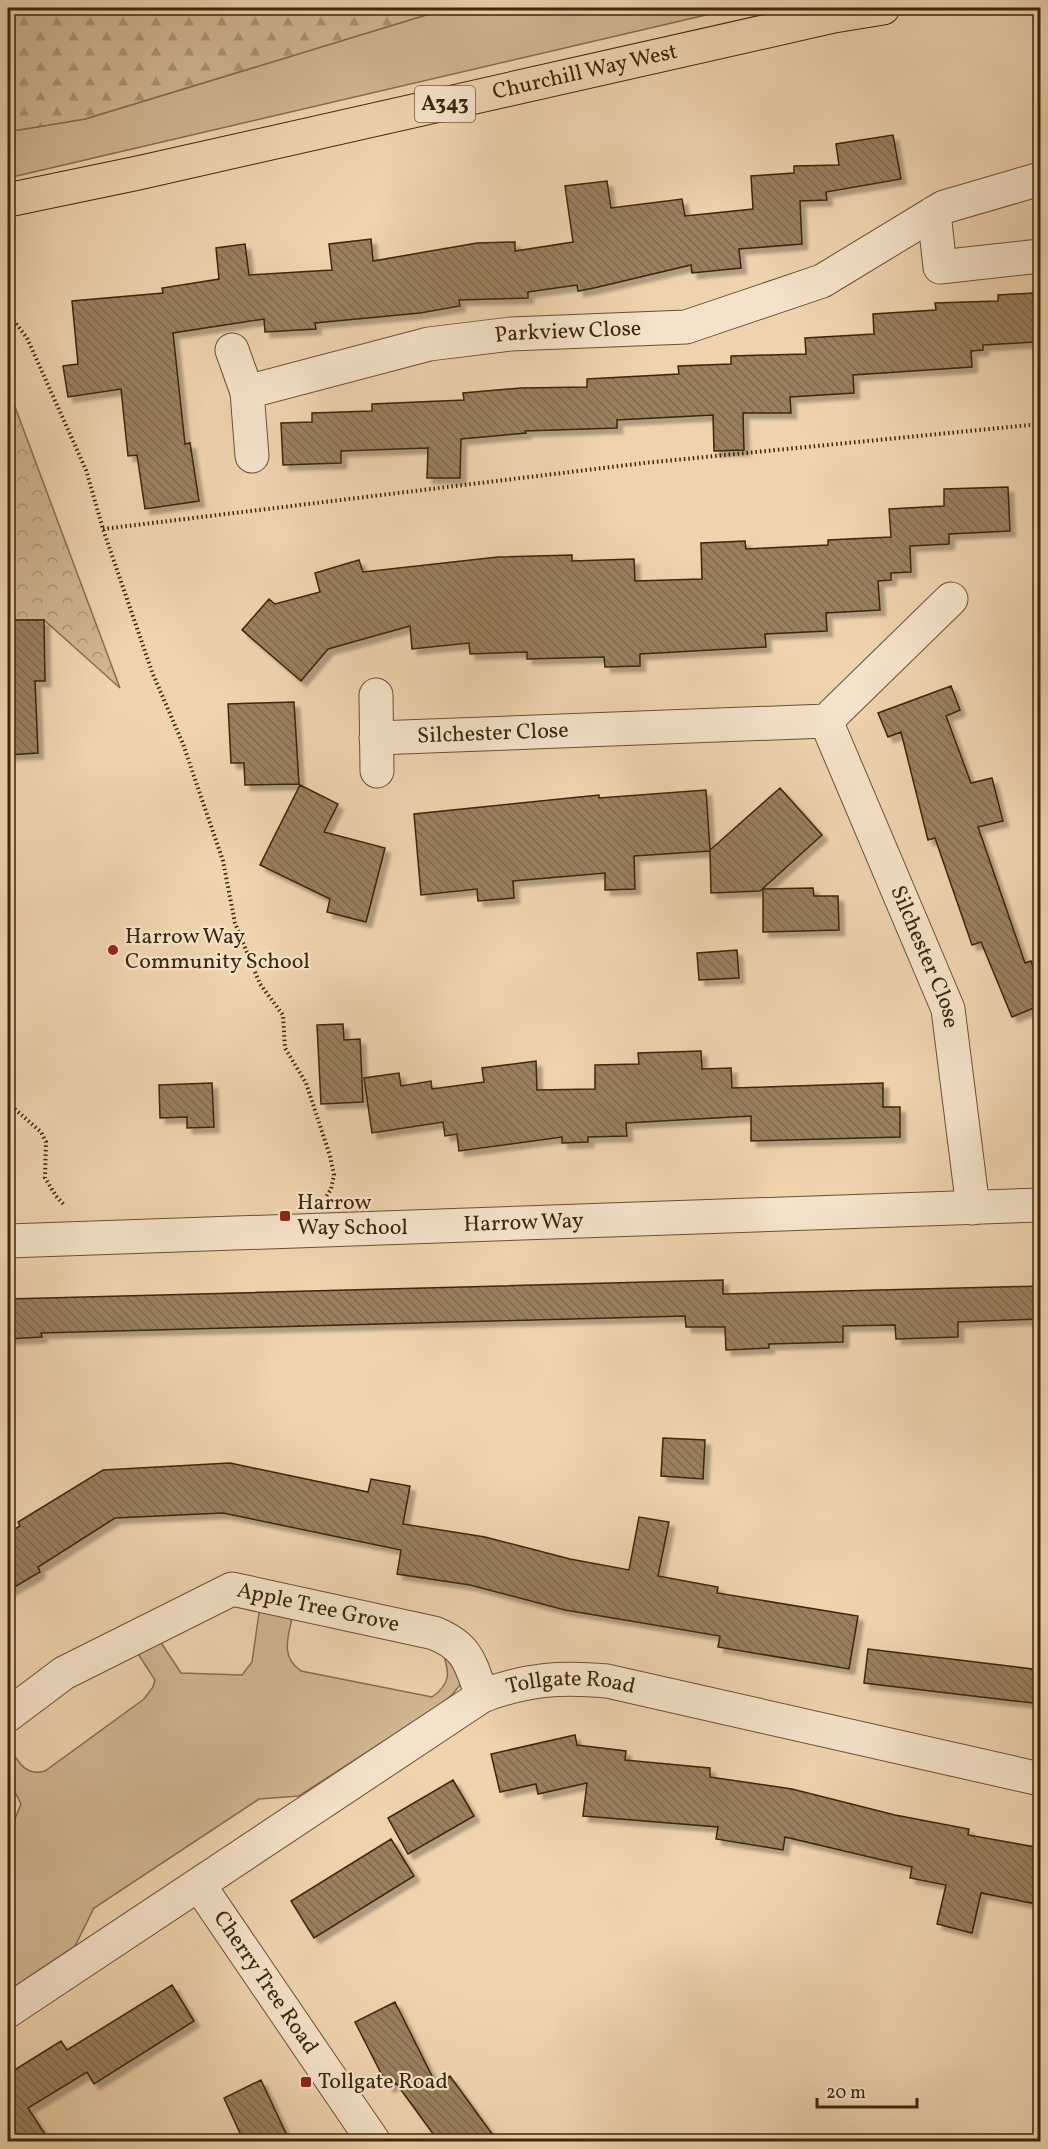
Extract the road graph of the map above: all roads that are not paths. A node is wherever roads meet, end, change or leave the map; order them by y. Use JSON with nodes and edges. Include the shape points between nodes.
{"nodes":[{"id":1,"x":883,"y":8,"type":"edge"},
{"id":2,"x":1041,"y":179,"type":"edge"},
{"id":3,"x":8,"y":200,"type":"edge"},
{"id":4,"x":933,"y":213,"type":"junction"},
{"id":5,"x":1041,"y":256,"type":"edge"},
{"id":6,"x":232,"y":350,"type":"dead end"},
{"id":7,"x":247,"y":392,"type":"junction"},
{"id":8,"x":252,"y":456,"type":"dead end"},
{"id":9,"x":951,"y":599,"type":"dead end"},
{"id":10,"x":376,"y":695,"type":"dead end"},
{"id":11,"x":826,"y":721,"type":"junction"},
{"id":12,"x":376,"y":738,"type":"junction"},
{"id":13,"x":377,"y":771,"type":"dead end"},
{"id":14,"x":1041,"y":1205,"type":"edge"},
{"id":15,"x":973,"y":1208,"type":"junction"},
{"id":16,"x":8,"y":1242,"type":"edge"},
{"id":17,"x":482,"y":1696,"type":"junction"},
{"id":18,"x":8,"y":1715,"type":"edge"},
{"id":19,"x":1041,"y":1779,"type":"edge"},
{"id":20,"x":199,"y":1884,"type":"junction"},
{"id":21,"x":8,"y":2011,"type":"edge"},
{"id":22,"x":374,"y":2142,"type":"edge"}],
"edges":[{"from":1,"to":3,"type":"main road","name":"Churchill Way West","number":"A343"},
{"from":2,"to":4,"type":"street","name":"Parkview Close"},
{"from":4,"to":5,"type":"street","via":[[940,267]]},
{"from":4,"to":7,"type":"street","name":"Parkview Close","via":[[822,281],[686,327],[511,334],[429,345]]},
{"from":6,"to":7,"type":"street"},
{"from":7,"to":8,"type":"street"},
{"from":9,"to":11,"type":"street"},
{"from":10,"to":12,"type":"street"},
{"from":11,"to":12,"type":"street","name":"Silchester Close"},
{"from":11,"to":15,"type":"street","name":"Silchester Close","via":[[948,1008]]},
{"from":12,"to":13,"type":"street"},
{"from":14,"to":15,"type":"street","name":"Harrow Way"},
{"from":15,"to":16,"type":"street","name":"Harrow Way"},
{"from":17,"to":18,"type":"street","name":"Apple Tree Grove","via":[[466,1654],[455,1641],[434,1633],[231,1589],[64,1672]]},
{"from":17,"to":19,"type":"street","name":"Tollgate Road","via":[[532,1680],[607,1681]]},
{"from":17,"to":20,"type":"street","name":"Tollgate Road"},
{"from":20,"to":21,"type":"street","name":"Tollgate Road"},
{"from":20,"to":22,"type":"street","name":"Cherry Tree Road"}]}
